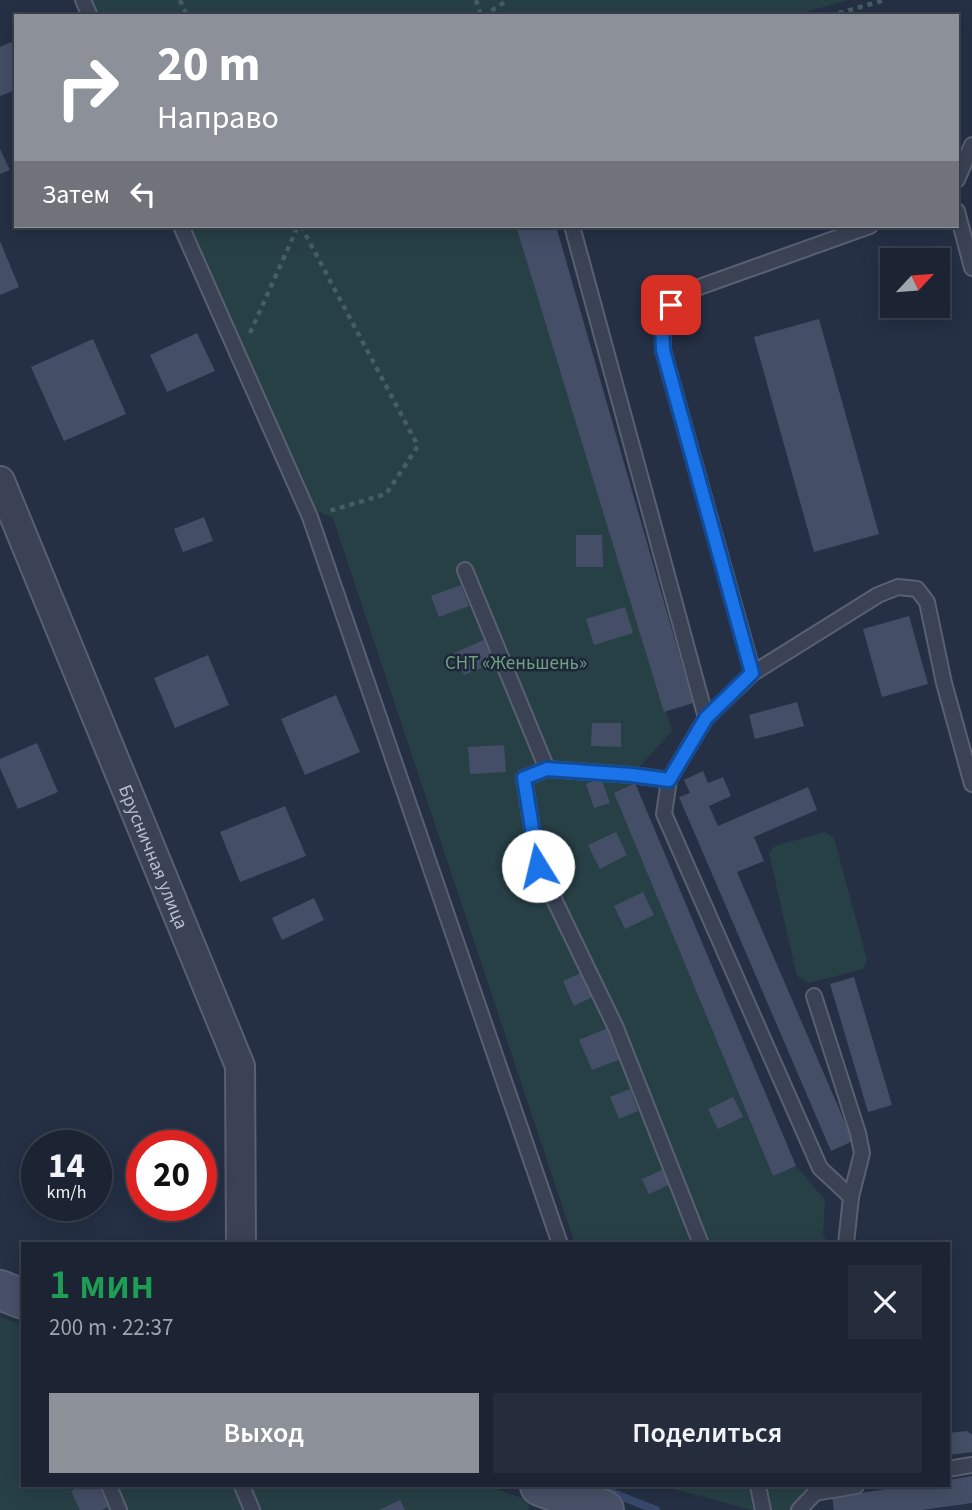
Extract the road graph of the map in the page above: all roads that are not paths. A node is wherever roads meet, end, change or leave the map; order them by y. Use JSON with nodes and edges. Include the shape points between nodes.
{"nodes":[{"id":1,"x":972,"y":145,"type":"edge"},
{"id":2,"x":959,"y":175,"type":"edge"},
{"id":3,"x":959,"y":216,"type":"edge"},
{"id":4,"x":182,"y":228,"type":"edge"},
{"id":5,"x":573,"y":228,"type":"edge"},
{"id":6,"x":864,"y":228,"type":"edge"},
{"id":7,"x":968,"y":234,"type":"edge"},
{"id":8,"x":972,"y":268,"type":"edge"},
{"id":9,"x":0,"y":481,"type":"edge"},
{"id":10,"x":465,"y":570,"type":"dead end"},
{"id":11,"x":752,"y":673,"type":"junction"},
{"id":12,"x":706,"y":718,"type":"junction"},
{"id":13,"x":547,"y":769,"type":"junction"},
{"id":14,"x":669,"y":780,"type":"junction"},
{"id":15,"x":972,"y":784,"type":"edge"},
{"id":16,"x":814,"y":996,"type":"dead end"},
{"id":17,"x":851,"y":1197,"type":"junction"},
{"id":18,"x":241,"y":1242,"type":"edge"},
{"id":19,"x":559,"y":1242,"type":"edge"},
{"id":20,"x":700,"y":1242,"type":"edge"},
{"id":21,"x":846,"y":1242,"type":"edge"},
{"id":22,"x":0,"y":1290,"type":"edge"},
{"id":23,"x":21,"y":1298,"type":"edge"},
{"id":24,"x":972,"y":1465,"type":"edge"},
{"id":25,"x":950,"y":1469,"type":"edge"},
{"id":26,"x":109,"y":1487,"type":"edge"},
{"id":27,"x":242,"y":1487,"type":"edge"},
{"id":28,"x":758,"y":1487,"type":"edge"},
{"id":29,"x":843,"y":1487,"type":"edge"},
{"id":30,"x":816,"y":1489,"type":"edge"},
{"id":31,"x":553,"y":1494,"type":"edge"},
{"id":32,"x":119,"y":1510,"type":"edge"},
{"id":33,"x":252,"y":1510,"type":"edge"},
{"id":34,"x":604,"y":1510,"type":"edge"},
{"id":35,"x":763,"y":1510,"type":"edge"},
{"id":36,"x":799,"y":1510,"type":"edge"}],
"edges":[{"from":1,"to":2,"type":"lane"},
{"from":3,"to":7,"type":"lane"},
{"from":4,"to":19,"type":"lane","via":[[310,517]]},
{"from":5,"to":12,"type":"lane"},
{"from":6,"to":11,"type":"lane","via":[[688,291],[671,305],[662,325],[663,350]]},
{"from":7,"to":8,"type":"lane"},
{"from":9,"to":18,"type":"street","name":"Брусничная улица","via":[[240,1066]]},
{"from":10,"to":13,"type":"lane"},
{"from":11,"to":12,"type":"lane"},
{"from":11,"to":15,"type":"lane","via":[[878,595],[898,587],[917,589],[927,602]]},
{"from":12,"to":14,"type":"lane"},
{"from":13,"to":14,"type":"lane"},
{"from":13,"to":20,"type":"lane","via":[[524,778],[538,866],[616,1028]]},
{"from":14,"to":17,"type":"lane","via":[[664,814],[686,865],[820,1168]]},
{"from":16,"to":17,"type":"lane","via":[[862,1153]]},
{"from":17,"to":21,"type":"lane"},
{"from":22,"to":23,"type":"street"},
{"from":24,"to":25,"type":"lane"},
{"from":26,"to":32,"type":"lane"},
{"from":27,"to":33,"type":"lane"},
{"from":28,"to":35,"type":"lane"},
{"from":29,"to":30,"type":"lane"},
{"from":30,"to":36,"type":"lane"},
{"from":31,"to":34,"type":"street"}]}
